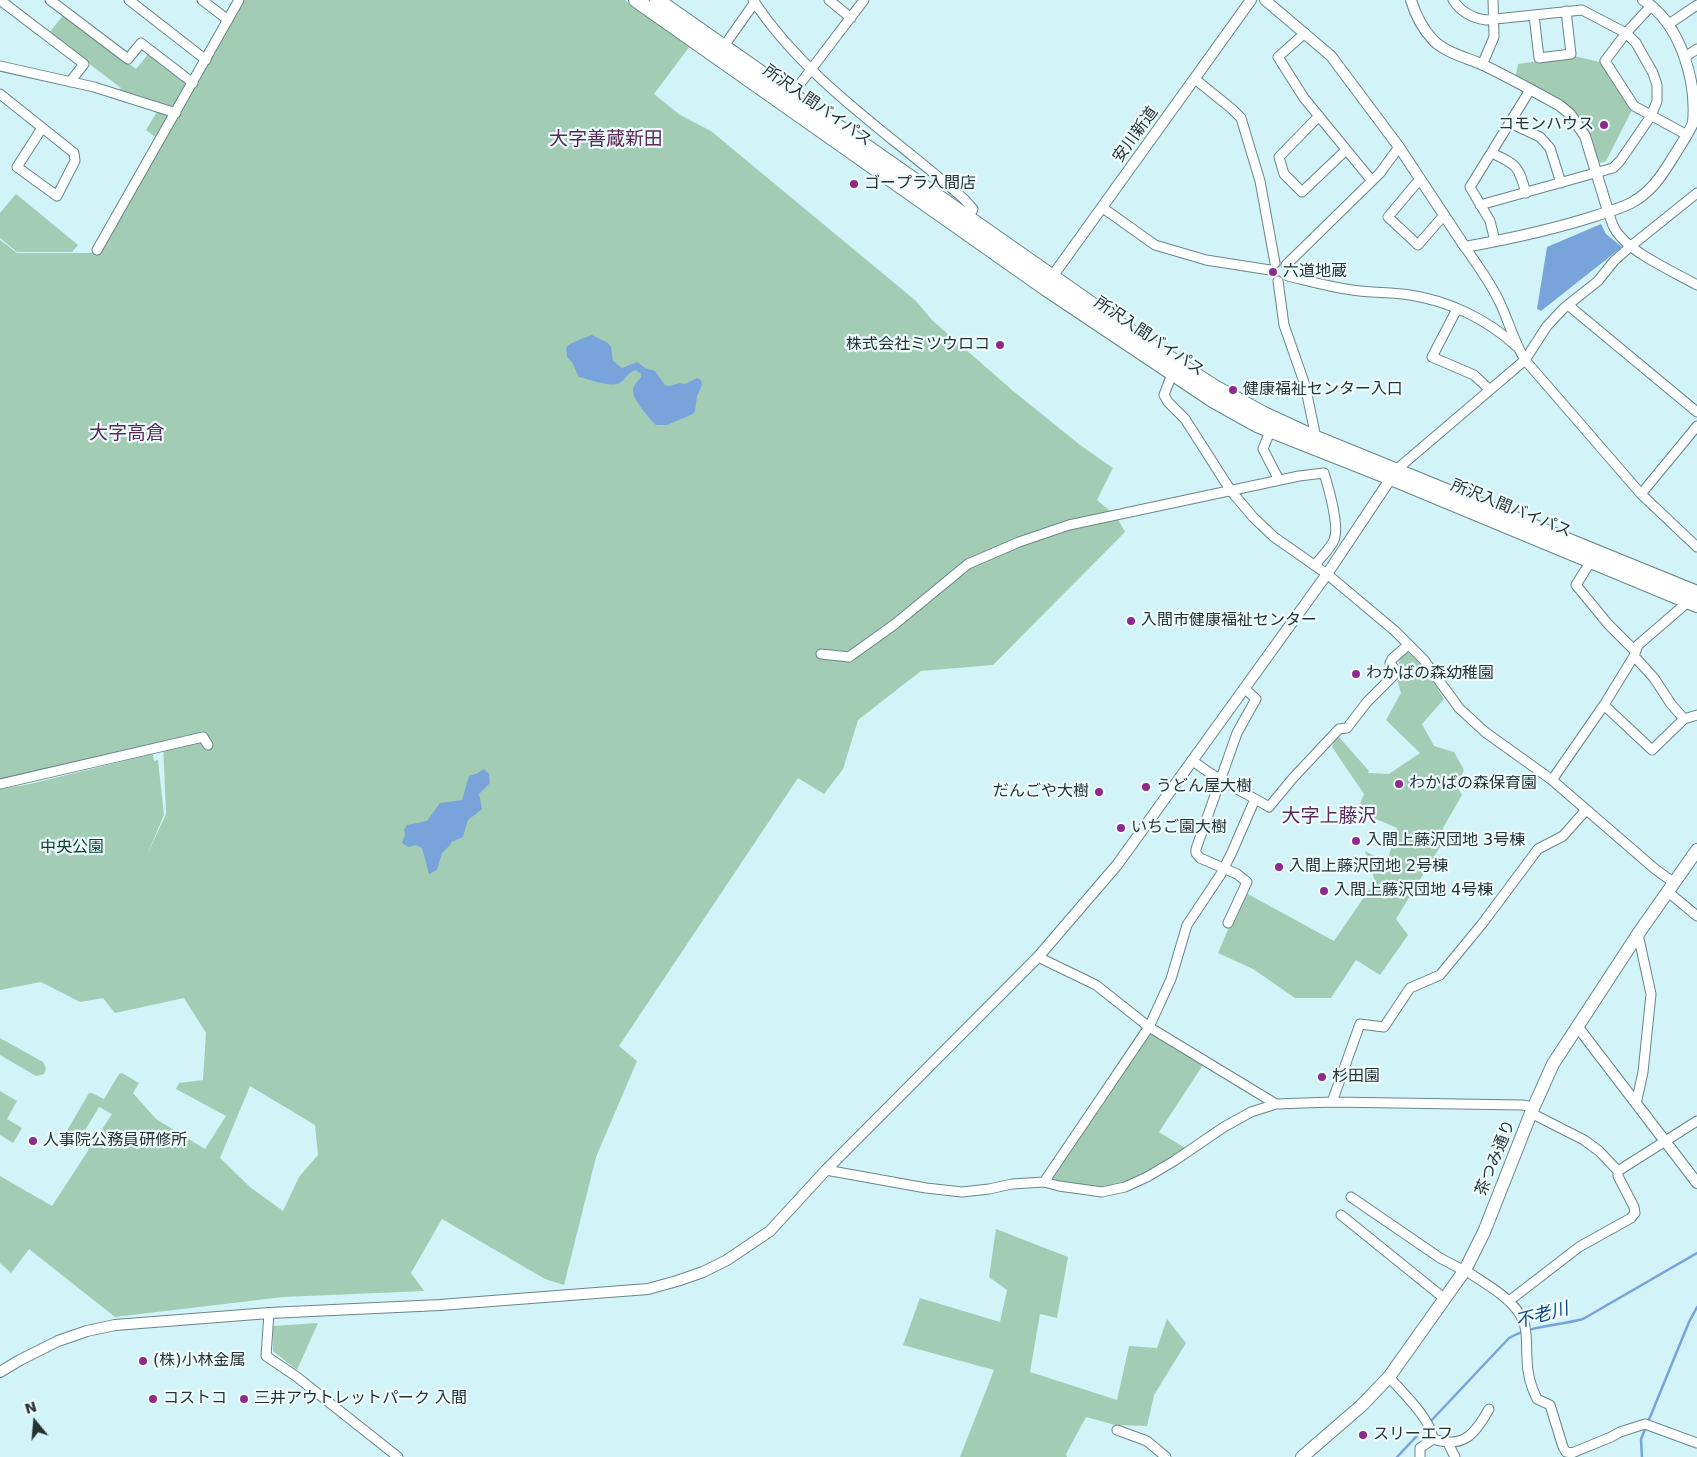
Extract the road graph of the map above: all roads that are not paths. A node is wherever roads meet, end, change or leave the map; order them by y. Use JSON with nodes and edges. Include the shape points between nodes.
{"nodes":[{"id":1,"x":0,"y":0,"type":"edge"},
{"id":2,"x":50,"y":0,"type":"edge"},
{"id":3,"x":129,"y":0,"type":"edge"},
{"id":4,"x":202,"y":0,"type":"edge"},
{"id":5,"x":239,"y":0,"type":"edge"},
{"id":6,"x":636,"y":0,"type":"edge"},
{"id":7,"x":657,"y":0,"type":"edge"},
{"id":8,"x":830,"y":0,"type":"edge"},
{"id":9,"x":864,"y":0,"type":"edge"},
{"id":10,"x":1251,"y":0,"type":"edge"},
{"id":11,"x":1265,"y":0,"type":"edge"},
{"id":12,"x":1411,"y":0,"type":"edge"},
{"id":13,"x":1453,"y":0,"type":"edge"},
{"id":14,"x":1493,"y":0,"type":"edge"},
{"id":15,"x":754,"y":1,"type":"edge"},
{"id":16,"x":1647,"y":3,"type":"edge"},
{"id":17,"x":1697,"y":6,"type":"edge"},
{"id":18,"x":1566,"y":11,"type":"junction"},
{"id":19,"x":1534,"y":15,"type":"junction"},
{"id":20,"x":851,"y":18,"type":"junction"},
{"id":21,"x":228,"y":20,"type":"junction"},
{"id":22,"x":1494,"y":20,"type":"junction"},
{"id":23,"x":1669,"y":24,"type":"junction"},
{"id":24,"x":1305,"y":33,"type":"junction"},
{"id":25,"x":1626,"y":33,"type":"junction"},
{"id":26,"x":724,"y":46,"type":"junction"},
{"id":27,"x":1697,"y":49,"type":"edge"},
{"id":28,"x":1688,"y":56,"type":"junction"},
{"id":29,"x":206,"y":60,"type":"junction"},
{"id":30,"x":1482,"y":64,"type":"junction"},
{"id":31,"x":0,"y":66,"type":"edge"},
{"id":32,"x":811,"y":70,"type":"junction"},
{"id":33,"x":1195,"y":79,"type":"junction"},
{"id":34,"x":70,"y":82,"type":"junction"},
{"id":35,"x":193,"y":83,"type":"junction"},
{"id":36,"x":1530,"y":90,"type":"junction"},
{"id":37,"x":0,"y":94,"type":"edge"},
{"id":38,"x":788,"y":100,"type":"junction"},
{"id":39,"x":176,"y":113,"type":"junction"},
{"id":40,"x":1318,"y":116,"type":"junction"},
{"id":41,"x":1651,"y":116,"type":"junction"},
{"id":42,"x":1510,"y":123,"type":"junction"},
{"id":43,"x":42,"y":128,"type":"junction"},
{"id":44,"x":1686,"y":135,"type":"junction"},
{"id":45,"x":1399,"y":147,"type":"junction"},
{"id":46,"x":1346,"y":150,"type":"junction"},
{"id":47,"x":1492,"y":153,"type":"junction"},
{"id":48,"x":1596,"y":173,"type":"junction"},
{"id":49,"x":1420,"y":179,"type":"junction"},
{"id":50,"x":1372,"y":181,"type":"junction"},
{"id":51,"x":1562,"y":183,"type":"junction"},
{"id":52,"x":1526,"y":192,"type":"junction"},
{"id":53,"x":1697,"y":193,"type":"edge"},
{"id":54,"x":1480,"y":205,"type":"junction"},
{"id":55,"x":1102,"y":208,"type":"junction"},
{"id":56,"x":1608,"y":211,"type":"junction"},
{"id":57,"x":1444,"y":215,"type":"junction"},
{"id":58,"x":969,"y":217,"type":"junction"},
{"id":59,"x":1495,"y":242,"type":"junction"},
{"id":60,"x":1631,"y":246,"type":"junction"},
{"id":61,"x":1465,"y":247,"type":"junction"},
{"id":62,"x":97,"y":250,"type":"dead end"},
{"id":63,"x":1286,"y":265,"type":"junction"},
{"id":64,"x":1273,"y":266,"type":"junction"},
{"id":65,"x":1288,"y":276,"type":"junction"},
{"id":66,"x":1278,"y":281,"type":"junction"},
{"id":67,"x":1049,"y":282,"type":"junction"},
{"id":68,"x":1697,"y":285,"type":"edge"},
{"id":69,"x":1568,"y":305,"type":"junction"},
{"id":70,"x":1457,"y":309,"type":"junction"},
{"id":71,"x":1518,"y":348,"type":"junction"},
{"id":72,"x":1525,"y":360,"type":"junction"},
{"id":73,"x":1172,"y":374,"type":"junction"},
{"id":74,"x":1490,"y":390,"type":"junction"},
{"id":75,"x":1697,"y":412,"type":"edge"},
{"id":76,"x":1697,"y":426,"type":"edge"},
{"id":77,"x":1270,"y":431,"type":"junction"},
{"id":78,"x":1316,"y":438,"type":"junction"},
{"id":79,"x":1394,"y":474,"type":"junction"},
{"id":80,"x":1278,"y":480,"type":"junction"},
{"id":81,"x":1231,"y":491,"type":"junction"},
{"id":82,"x":1641,"y":494,"type":"junction"},
{"id":83,"x":1697,"y":547,"type":"edge"},
{"id":84,"x":1591,"y":561,"type":"junction"},
{"id":85,"x":1315,"y":565,"type":"junction"},
{"id":86,"x":1326,"y":574,"type":"junction"},
{"id":87,"x":1694,"y":600,"type":"edge"},
{"id":88,"x":1408,"y":645,"type":"junction"},
{"id":89,"x":820,"y":654,"type":"dead end"},
{"id":90,"x":1634,"y":654,"type":"junction"},
{"id":91,"x":1244,"y":688,"type":"junction"},
{"id":92,"x":1604,"y":705,"type":"junction"},
{"id":93,"x":1697,"y":715,"type":"edge"},
{"id":94,"x":1684,"y":719,"type":"junction"},
{"id":95,"x":208,"y":745,"type":"dead end"},
{"id":96,"x":1192,"y":760,"type":"junction"},
{"id":97,"x":1552,"y":780,"type":"junction"},
{"id":98,"x":1220,"y":781,"type":"junction"},
{"id":99,"x":0,"y":784,"type":"edge"},
{"id":100,"x":1255,"y":799,"type":"junction"},
{"id":101,"x":1586,"y":810,"type":"junction"},
{"id":102,"x":1697,"y":850,"type":"edge"},
{"id":103,"x":1223,"y":869,"type":"junction"},
{"id":104,"x":1670,"y":886,"type":"junction"},
{"id":105,"x":1697,"y":916,"type":"edge"},
{"id":106,"x":1228,"y":924,"type":"dead end"},
{"id":107,"x":1638,"y":934,"type":"junction"},
{"id":108,"x":1038,"y":957,"type":"junction"},
{"id":109,"x":1577,"y":1026,"type":"junction"},
{"id":110,"x":1149,"y":1027,"type":"junction"},
{"id":111,"x":1332,"y":1102,"type":"junction"},
{"id":112,"x":1276,"y":1104,"type":"junction"},
{"id":113,"x":1636,"y":1104,"type":"junction"},
{"id":114,"x":1533,"y":1110,"type":"junction"},
{"id":115,"x":1697,"y":1121,"type":"edge"},
{"id":116,"x":1664,"y":1140,"type":"junction"},
{"id":117,"x":826,"y":1170,"type":"junction"},
{"id":118,"x":1618,"y":1171,"type":"junction"},
{"id":119,"x":1044,"y":1182,"type":"junction"},
{"id":120,"x":1697,"y":1182,"type":"edge"},
{"id":121,"x":1351,"y":1197,"type":"dead end"},
{"id":122,"x":1341,"y":1215,"type":"dead end"},
{"id":123,"x":1465,"y":1270,"type":"junction"},
{"id":124,"x":1445,"y":1299,"type":"junction"},
{"id":125,"x":1509,"y":1301,"type":"junction"},
{"id":126,"x":269,"y":1313,"type":"junction"},
{"id":127,"x":0,"y":1372,"type":"edge"},
{"id":128,"x":1389,"y":1377,"type":"junction"},
{"id":129,"x":1489,"y":1408,"type":"dead end"},
{"id":130,"x":1117,"y":1430,"type":"dead end"},
{"id":131,"x":1433,"y":1439,"type":"junction"},
{"id":132,"x":1448,"y":1443,"type":"junction"},
{"id":133,"x":1697,"y":1443,"type":"edge"},
{"id":134,"x":398,"y":1457,"type":"edge"},
{"id":135,"x":1166,"y":1457,"type":"edge"},
{"id":136,"x":1302,"y":1457,"type":"edge"},
{"id":137,"x":1420,"y":1457,"type":"edge"},
{"id":138,"x":1455,"y":1457,"type":"edge"}],
"edges":[{"from":1,"to":34,"type":"street","via":[[84,64]]},
{"from":2,"to":35,"type":"street","via":[[128,59],[141,43]]},
{"from":3,"to":29,"type":"street"},
{"from":4,"to":21,"type":"street"},
{"from":5,"to":21,"type":"street"},
{"from":6,"to":38,"type":"highway","name":"所沢入間バイパス"},
{"from":7,"to":26,"type":"highway","name":"所沢入間バイパス"},
{"from":8,"to":20,"type":"street"},
{"from":9,"to":20,"type":"street"},
{"from":10,"to":33,"type":"street","name":"安川新道"},
{"from":11,"to":24,"type":"street"},
{"from":12,"to":30,"type":"street","via":[[1419,20],[1433,40],[1444,49]]},
{"from":13,"to":22,"type":"street","via":[[1473,18]]},
{"from":14,"to":22,"type":"street"},
{"from":15,"to":26,"type":"street"},
{"from":15,"to":32,"type":"street"},
{"from":16,"to":23,"type":"street"},
{"from":16,"to":25,"type":"street"},
{"from":17,"to":23,"type":"street"},
{"from":18,"to":19,"type":"street"},
{"from":18,"to":19,"type":"street","via":[[1571,54],[1539,58]]},
{"from":18,"to":25,"type":"street","via":[[1582,10]]},
{"from":19,"to":22,"type":"street"},
{"from":20,"to":32,"type":"street"},
{"from":21,"to":29,"type":"street"},
{"from":22,"to":30,"type":"street","via":[[1494,37]]},
{"from":23,"to":28,"type":"street"},
{"from":24,"to":40,"type":"street","via":[[1278,57]]},
{"from":24,"to":45,"type":"street","via":[[1331,56]]},
{"from":25,"to":41,"type":"street","via":[[1636,43],[1653,72],[1657,101]]},
{"from":25,"to":41,"type":"street","via":[[1605,61],[1634,106]]},
{"from":26,"to":38,"type":"highway","name":"所沢入間バイパス"},
{"from":27,"to":28,"type":"street"},
{"from":28,"to":44,"type":"street","via":[[1697,99],[1692,124]]},
{"from":29,"to":35,"type":"street"},
{"from":30,"to":36,"type":"street"},
{"from":31,"to":34,"type":"street"},
{"from":32,"to":38,"type":"street"},
{"from":32,"to":58,"type":"street","via":[[964,199],[973,209]]},
{"from":33,"to":55,"type":"street","name":"安川新道"},
{"from":33,"to":64,"type":"street","via":[[1241,118],[1260,181]]},
{"from":34,"to":39,"type":"street"},
{"from":35,"to":39,"type":"street"},
{"from":36,"to":42,"type":"street"},
{"from":36,"to":48,"type":"street","via":[[1559,105],[1578,124]]},
{"from":37,"to":43,"type":"street"},
{"from":38,"to":58,"type":"highway","name":"所沢入間バイパス"},
{"from":38,"to":67,"type":"highway","name":"所沢入間バイパス"},
{"from":39,"to":62,"type":"street"},
{"from":40,"to":46,"type":"street"},
{"from":40,"to":46,"type":"street","via":[[1279,158],[1284,174],[1302,192]]},
{"from":41,"to":44,"type":"street"},
{"from":41,"to":48,"type":"street","via":[[1620,161],[1613,168]]},
{"from":42,"to":47,"type":"street"},
{"from":42,"to":51,"type":"street","via":[[1540,137],[1550,148]]},
{"from":43,"to":43,"type":"street","via":[[74,153],[75,160],[57,196],[17,167]]},
{"from":44,"to":56,"type":"street","via":[[1649,189],[1632,202]]},
{"from":45,"to":49,"type":"street"},
{"from":45,"to":50,"type":"street"},
{"from":46,"to":50,"type":"street"},
{"from":47,"to":52,"type":"street","via":[[1515,164]]},
{"from":47,"to":54,"type":"street","via":[[1470,187]]},
{"from":48,"to":51,"type":"street"},
{"from":48,"to":56,"type":"street"},
{"from":49,"to":57,"type":"street"},
{"from":49,"to":57,"type":"street","via":[[1388,217],[1418,245]]},
{"from":50,"to":63,"type":"street"},
{"from":51,"to":52,"type":"street"},
{"from":52,"to":54,"type":"street"},
{"from":53,"to":60,"type":"street"},
{"from":54,"to":59,"type":"street","via":[[1490,221]]},
{"from":55,"to":64,"type":"street","via":[[1155,245],[1206,260]]},
{"from":55,"to":67,"type":"street","name":"安川新道"},
{"from":56,"to":59,"type":"street","via":[[1536,234]]},
{"from":56,"to":60,"type":"street","via":[[1615,230]]},
{"from":57,"to":61,"type":"street"},
{"from":58,"to":67,"type":"highway","name":"所沢入間バイパス"},
{"from":59,"to":61,"type":"street"},
{"from":60,"to":68,"type":"street"},
{"from":60,"to":69,"type":"street","via":[[1598,281]]},
{"from":61,"to":71,"type":"street","via":[[1497,296]]},
{"from":63,"to":64,"type":"street","via":[[1281,262]]},
{"from":63,"to":65,"type":"street"},
{"from":64,"to":66,"type":"street","via":[[1271,276]]},
{"from":65,"to":66,"type":"street"},
{"from":65,"to":70,"type":"street","via":[[1352,290],[1410,295]]},
{"from":66,"to":78,"type":"street","via":[[1284,325],[1305,385]]},
{"from":67,"to":73,"type":"highway","name":"所沢入間バイパス"},
{"from":67,"to":78,"type":"highway","name":"所沢入間バイパス","via":[[1216,388]]},
{"from":69,"to":72,"type":"street","via":[[1547,326]]},
{"from":69,"to":75,"type":"street"},
{"from":70,"to":71,"type":"street","via":[[1502,333]]},
{"from":70,"to":74,"type":"street","via":[[1432,357],[1474,375]]},
{"from":71,"to":72,"type":"street"},
{"from":72,"to":74,"type":"street"},
{"from":72,"to":82,"type":"street"},
{"from":73,"to":77,"type":"highway","name":"所沢入間バイパス"},
{"from":73,"to":81,"type":"street","via":[[1164,395],[1185,419]]},
{"from":74,"to":79,"type":"street"},
{"from":76,"to":82,"type":"street"},
{"from":77,"to":79,"type":"highway","name":"所沢入間バイパス"},
{"from":77,"to":80,"type":"street","via":[[1263,449]]},
{"from":78,"to":79,"type":"highway","name":"所沢入間バイパス"},
{"from":79,"to":84,"type":"highway","name":"所沢入間バイパス"},
{"from":79,"to":86,"type":"street"},
{"from":79,"to":87,"type":"highway","name":"所沢入間バイパス"},
{"from":80,"to":81,"type":"street"},
{"from":80,"to":85,"type":"street","via":[[1324,473],[1335,521],[1335,538]]},
{"from":81,"to":85,"type":"street","via":[[1274,537]]},
{"from":81,"to":89,"type":"street","via":[[1069,525],[1019,542],[968,564],[850,656]]},
{"from":82,"to":83,"type":"street"},
{"from":84,"to":87,"type":"highway","name":"所沢入間バイパス"},
{"from":84,"to":90,"type":"street","via":[[1576,585]]},
{"from":85,"to":86,"type":"street"},
{"from":86,"to":88,"type":"street"},
{"from":86,"to":91,"type":"street"},
{"from":87,"to":90,"type":"street","via":[[1638,645]]},
{"from":88,"to":97,"type":"street","via":[[1424,660],[1459,708],[1485,732]]},
{"from":88,"to":100,"type":"street","via":[[1390,663],[1396,671],[1394,676],[1367,702],[1348,728],[1338,729],[1269,808]]},
{"from":90,"to":92,"type":"street"},
{"from":90,"to":94,"type":"street"},
{"from":91,"to":96,"type":"street"},
{"from":91,"to":98,"type":"street","via":[[1256,699],[1237,733]]},
{"from":92,"to":94,"type":"street","via":[[1652,750]]},
{"from":92,"to":97,"type":"street"},
{"from":93,"to":94,"type":"street"},
{"from":95,"to":99,"type":"street","via":[[203,737]]},
{"from":96,"to":98,"type":"street"},
{"from":96,"to":108,"type":"street","via":[[1117,865]]},
{"from":97,"to":101,"type":"street"},
{"from":98,"to":100,"type":"street"},
{"from":98,"to":103,"type":"street","via":[[1196,853]]},
{"from":100,"to":103,"type":"street"},
{"from":101,"to":104,"type":"street","via":[[1655,869]]},
{"from":101,"to":111,"type":"street","via":[[1563,836],[1538,849],[1440,975],[1410,988],[1384,1027],[1360,1024]]},
{"from":102,"to":104,"type":"main road","name":"茶つみ通り"},
{"from":103,"to":106,"type":"street","via":[[1247,882]]},
{"from":103,"to":110,"type":"street","via":[[1187,926],[1171,979]]},
{"from":104,"to":105,"type":"street"},
{"from":104,"to":107,"type":"main road","name":"茶つみ通り"},
{"from":107,"to":109,"type":"main road","name":"茶つみ通り"},
{"from":107,"to":113,"type":"street","via":[[1650,994],[1643,1072]]},
{"from":108,"to":110,"type":"street","via":[[1096,985]]},
{"from":108,"to":117,"type":"street"},
{"from":109,"to":113,"type":"street"},
{"from":109,"to":114,"type":"main road","name":"茶つみ通り","via":[[1553,1064]]},
{"from":110,"to":112,"type":"street"},
{"from":110,"to":119,"type":"street"},
{"from":111,"to":112,"type":"street"},
{"from":111,"to":114,"type":"street","via":[[1522,1105]]},
{"from":112,"to":119,"type":"street","via":[[1251,1112],[1174,1161],[1125,1187],[1102,1192]]},
{"from":113,"to":116,"type":"street"},
{"from":114,"to":118,"type":"street","via":[[1600,1151]]},
{"from":114,"to":123,"type":"main road","name":"茶つみ通り","via":[[1484,1232]]},
{"from":115,"to":116,"type":"street"},
{"from":116,"to":118,"type":"street"},
{"from":116,"to":120,"type":"street"},
{"from":117,"to":119,"type":"street","via":[[962,1192]]},
{"from":117,"to":126,"type":"street","via":[[770,1231],[727,1260],[703,1272],[648,1289],[421,1306]]},
{"from":118,"to":125,"type":"street","via":[[1635,1210],[1633,1216],[1579,1247]]},
{"from":121,"to":123,"type":"street","via":[[1440,1258]]},
{"from":122,"to":124,"type":"street"},
{"from":123,"to":124,"type":"main road","name":"茶つみ通り"},
{"from":123,"to":125,"type":"street"},
{"from":124,"to":128,"type":"main road","name":"茶つみ通り"},
{"from":125,"to":133,"type":"street","via":[[1523,1320],[1533,1391],[1537,1399],[1550,1405],[1566,1452],[1572,1453],[1620,1432],[1647,1425]]},
{"from":126,"to":127,"type":"street","via":[[115,1325],[87,1331],[58,1341]]},
{"from":126,"to":134,"type":"street","via":[[266,1356]]},
{"from":128,"to":131,"type":"street","via":[[1427,1423]]},
{"from":128,"to":136,"type":"main road","name":"茶つみ通り"},
{"from":129,"to":132,"type":"street","via":[[1467,1438]]},
{"from":130,"to":135,"type":"street","via":[[1147,1441]]},
{"from":131,"to":132,"type":"street"},
{"from":131,"to":137,"type":"street","via":[[1420,1448]]},
{"from":132,"to":138,"type":"street"}]}
